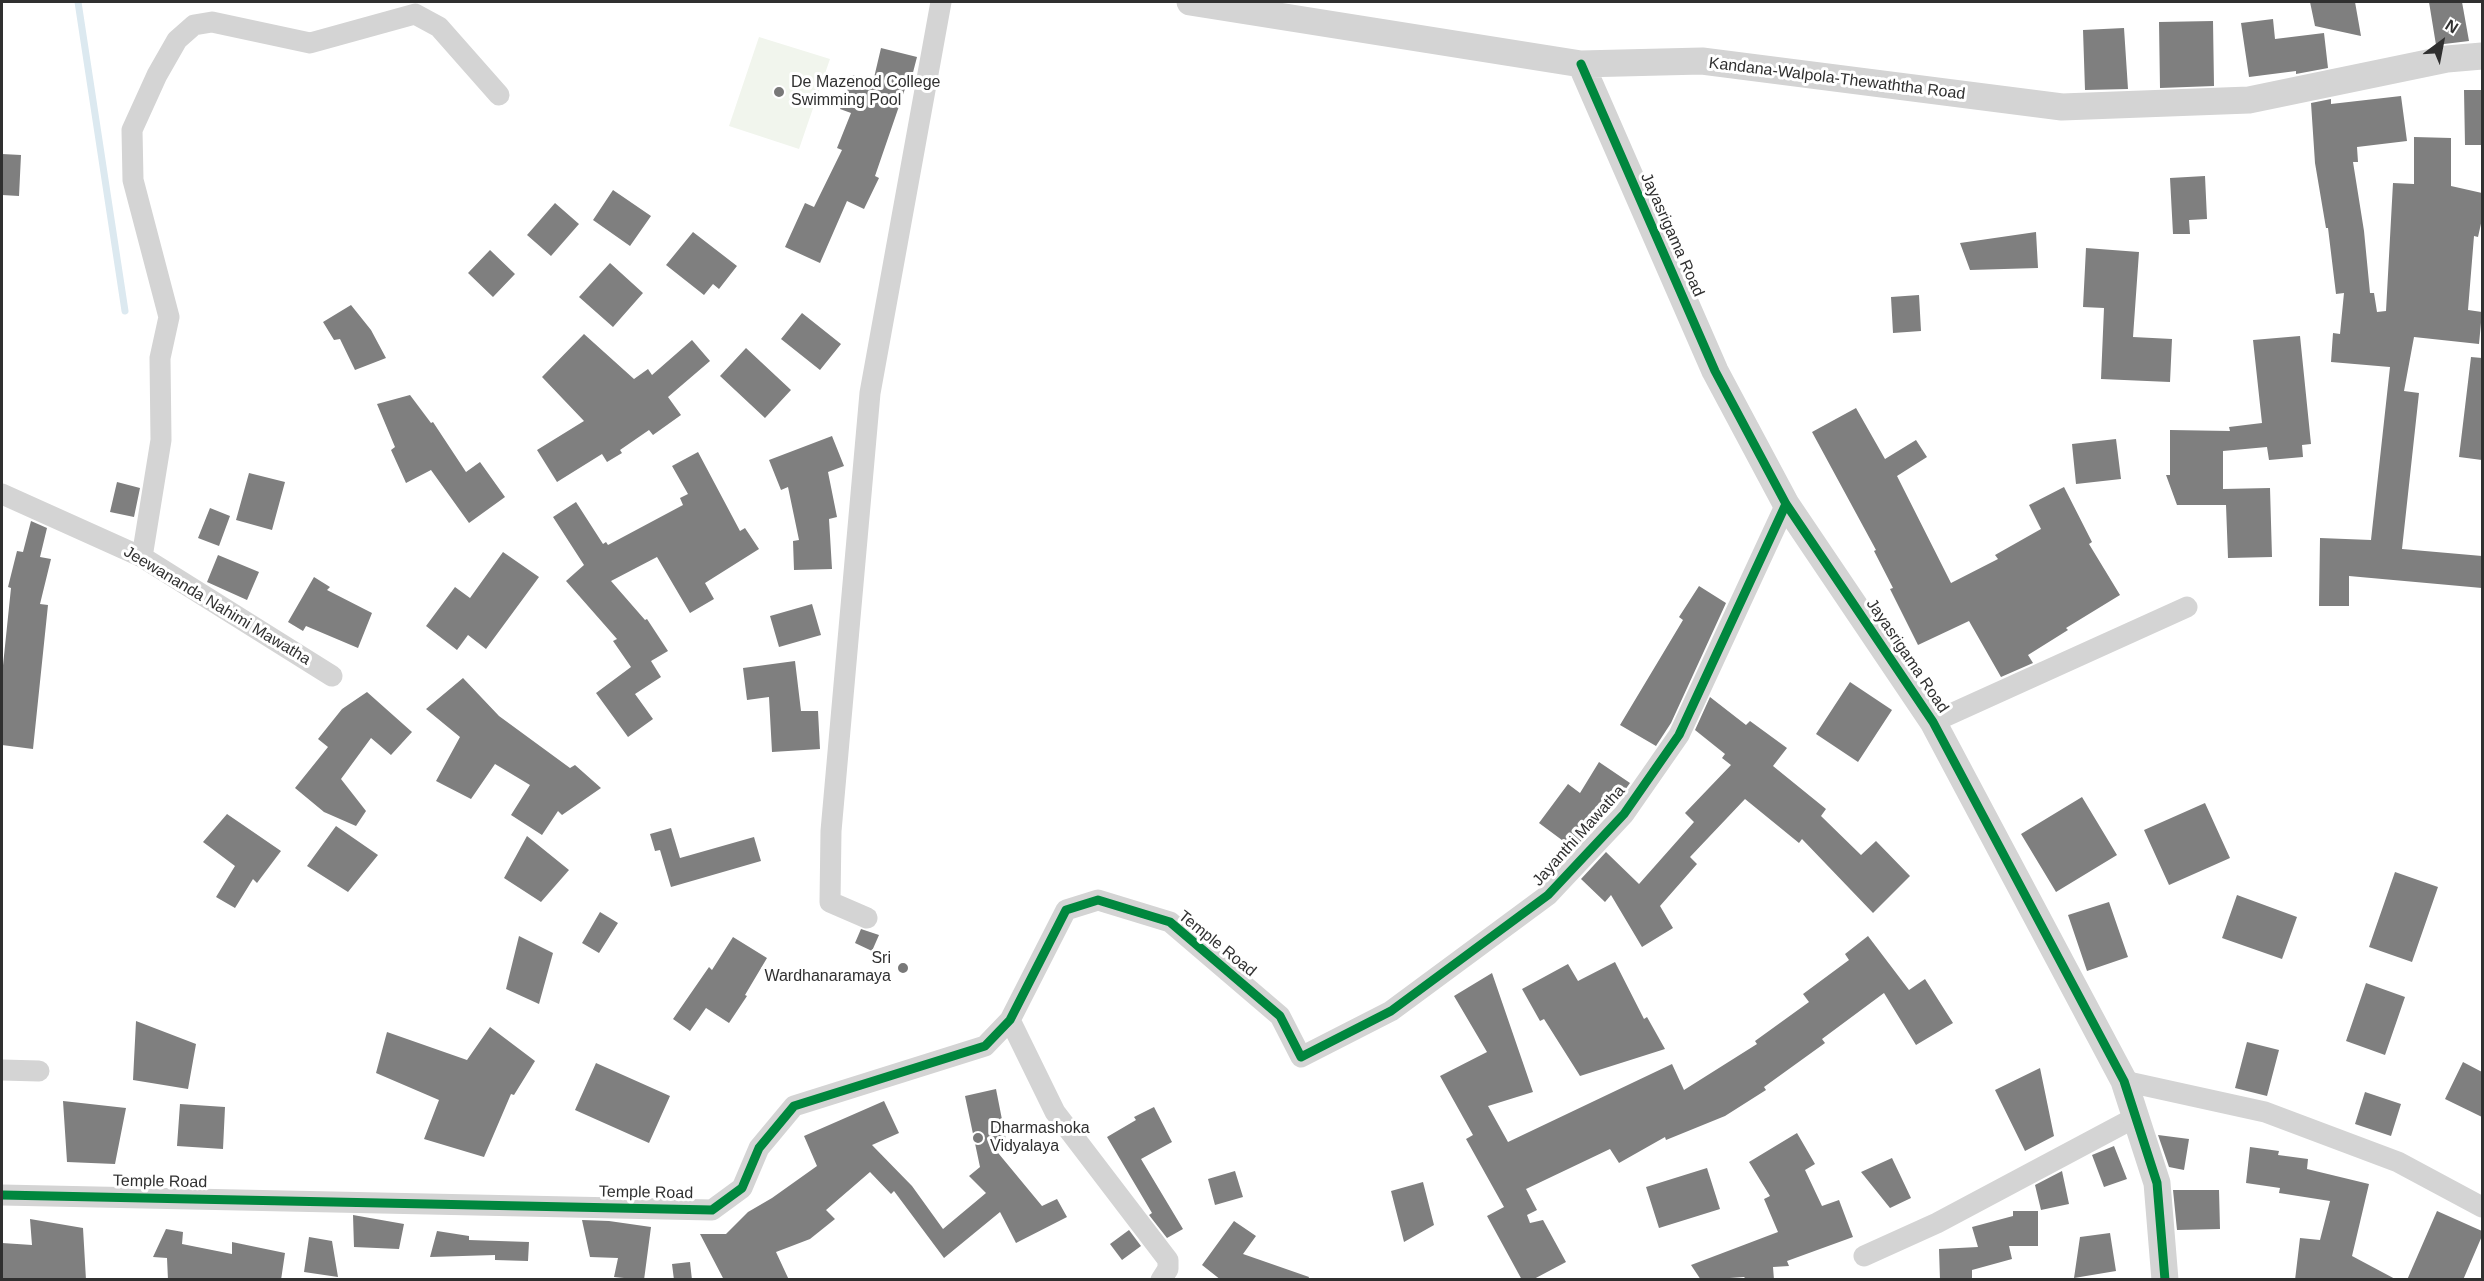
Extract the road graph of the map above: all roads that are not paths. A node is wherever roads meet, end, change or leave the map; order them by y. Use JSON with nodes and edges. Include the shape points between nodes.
{"nodes":[{"id":1,"x":941,"y":2,"type":"edge"},
{"id":2,"x":1190,"y":2,"type":"edge"},
{"id":3,"x":2482,"y":56,"type":"edge"},
{"id":4,"x":1581,"y":64,"type":"junction"},
{"id":5,"x":499,"y":95,"type":"dead end"},
{"id":6,"x":2,"y":494,"type":"edge"},
{"id":7,"x":1786,"y":504,"type":"junction"},
{"id":8,"x":142,"y":557,"type":"junction"},
{"id":9,"x":2187,"y":608,"type":"dead end"},
{"id":10,"x":332,"y":676,"type":"dead end"},
{"id":11,"x":1933,"y":722,"type":"junction"},
{"id":12,"x":867,"y":918,"type":"dead end"},
{"id":13,"x":1010,"y":1020,"type":"junction"},
{"id":14,"x":1300,"y":1057,"type":"joint"},
{"id":15,"x":2,"y":1070,"type":"edge"},
{"id":16,"x":39,"y":1071,"type":"dead end"},
{"id":17,"x":2124,"y":1081,"type":"junction"},
{"id":18,"x":2136,"y":1117,"type":"junction"},
{"id":19,"x":2,"y":1195,"type":"edge"},
{"id":20,"x":2482,"y":1207,"type":"edge"},
{"id":21,"x":1864,"y":1256,"type":"dead end"},
{"id":22,"x":1161,"y":1280,"type":"edge"},
{"id":23,"x":2165,"y":1280,"type":"edge"}],
"edges":[{"from":1,"to":12,"type":"street","via":[[870,393],[831,831],[830,902]]},
{"from":2,"to":4,"type":"street","name":"Kandana-Walpola-Thewaththa Road"},
{"from":3,"to":4,"type":"street","name":"Kandana-Walpola-Thewaththa Road","via":[[2249,100],[2062,107],[1702,61]]},
{"from":4,"to":7,"type":"street","name":"Jayasrigama Road","via":[[1715,371]]},
{"from":5,"to":8,"type":"street","via":[[439,27],[415,14],[310,43],[212,22],[194,25],[177,40],[132,130],[133,180],[169,317],[160,358],[162,441]]},
{"from":6,"to":8,"type":"street","name":"Jeewananda Nahimi Mawatha"},
{"from":7,"to":11,"type":"street","name":"Jayasrigama Road"},
{"from":7,"to":14,"type":"street","name":"Jayanthi Mawatha","via":[[1679,735],[1624,814],[1539,902],[1391,1011]]},
{"from":8,"to":10,"type":"street","name":"Jeewananda Nahimi Mawatha"},
{"from":9,"to":11,"type":"street"},
{"from":11,"to":17,"type":"street","name":"Jayasrigama Road"},
{"from":13,"to":14,"type":"street","name":"Temple Road","via":[[1066,910],[1098,900],[1170,922],[1280,1016]]},
{"from":13,"to":19,"type":"street","name":"Temple Road","via":[[985,1046],[794,1106],[759,1148],[742,1188],[712,1210]]},
{"from":13,"to":22,"type":"street","via":[[1055,1112],[1168,1260]]},
{"from":15,"to":16,"type":"street"},
{"from":17,"to":18,"type":"street","name":"Jayasrigama Road"},
{"from":17,"to":20,"type":"street","via":[[2265,1112],[2398,1162]]},
{"from":18,"to":21,"type":"street","via":[[1947,1218]]},
{"from":18,"to":23,"type":"street","name":"Jayasrigama Road","via":[[2157,1183]]}]}
